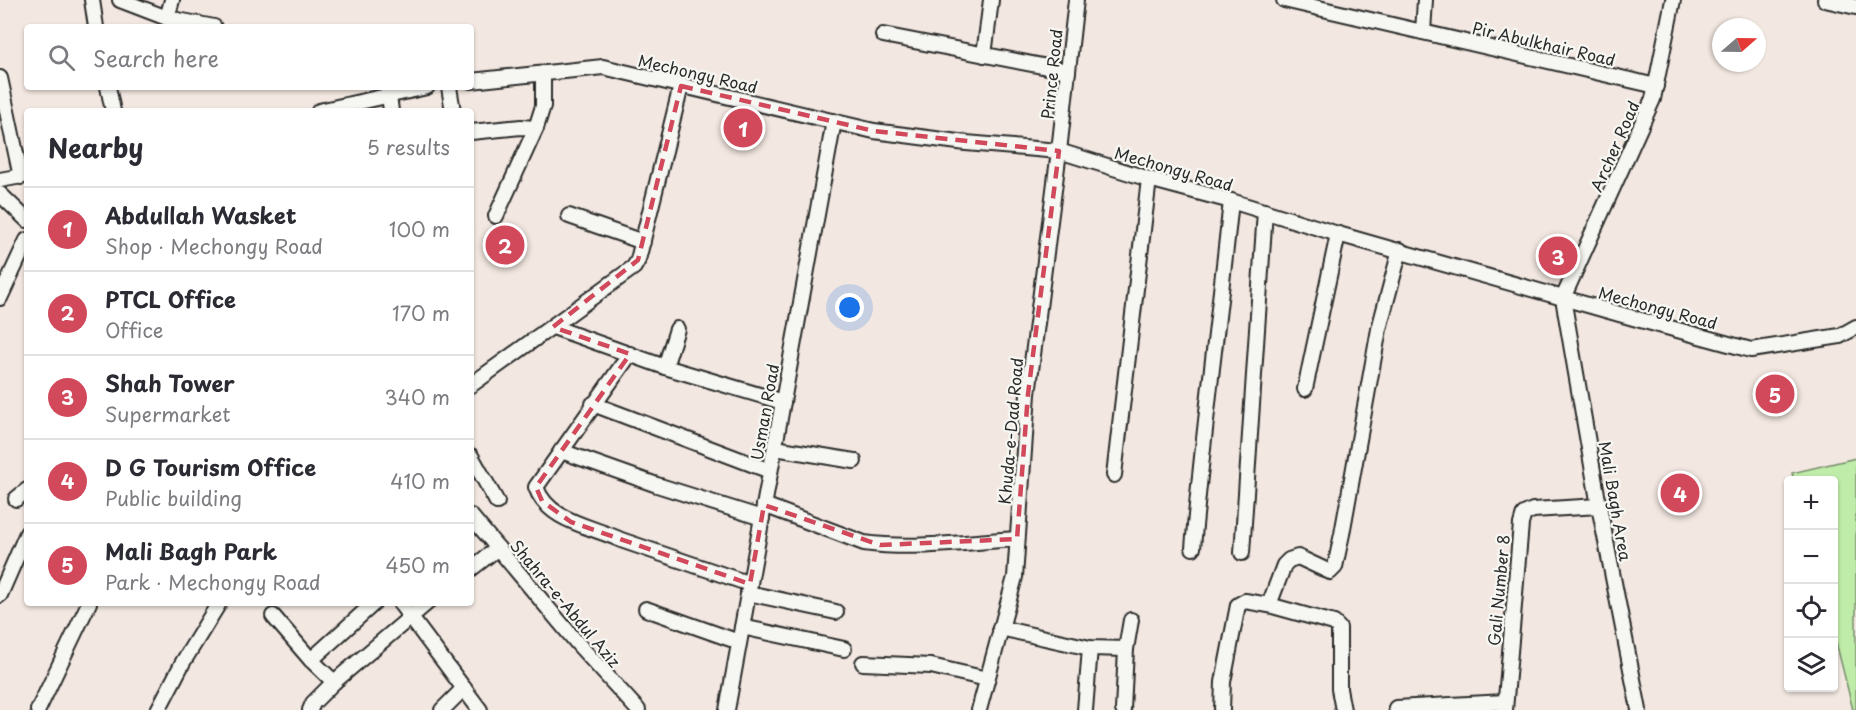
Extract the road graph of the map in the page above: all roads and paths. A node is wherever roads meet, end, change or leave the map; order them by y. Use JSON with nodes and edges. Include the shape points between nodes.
{"nodes":[{"id":1,"x":92,"y":0,"type":"edge"},
{"id":2,"x":120,"y":0,"type":"edge"},
{"id":3,"x":172,"y":0,"type":"edge"},
{"id":4,"x":991,"y":0,"type":"edge"},
{"id":5,"x":1076,"y":0,"type":"edge"},
{"id":6,"x":1284,"y":0,"type":"edge"},
{"id":7,"x":1425,"y":0,"type":"edge"},
{"id":8,"x":1673,"y":0,"type":"edge"},
{"id":9,"x":1825,"y":0,"type":"edge"},
{"id":10,"x":1856,"y":7,"type":"edge"},
{"id":11,"x":167,"y":18,"type":"junction"},
{"id":12,"x":96,"y":24,"type":"edge"},
{"id":13,"x":198,"y":24,"type":"edge"},
{"id":14,"x":1423,"y":32,"type":"junction"},
{"id":15,"x":883,"y":35,"type":"dead end"},
{"id":16,"x":984,"y":55,"type":"junction"},
{"id":17,"x":1068,"y":71,"type":"junction"},
{"id":18,"x":543,"y":74,"type":"junction"},
{"id":19,"x":0,"y":78,"type":"edge"},
{"id":20,"x":474,"y":81,"type":"edge"},
{"id":21,"x":681,"y":86,"type":"junction"},
{"id":22,"x":1656,"y":86,"type":"junction"},
{"id":23,"x":109,"y":90,"type":"edge"},
{"id":24,"x":413,"y":90,"type":"edge"},
{"id":25,"x":450,"y":90,"type":"edge"},
{"id":26,"x":389,"y":95,"type":"junction"},
{"id":27,"x":112,"y":108,"type":"edge"},
{"id":28,"x":332,"y":108,"type":"edge"},
{"id":29,"x":391,"y":108,"type":"edge"},
{"id":30,"x":452,"y":108,"type":"edge"},
{"id":31,"x":834,"y":121,"type":"junction"},
{"id":32,"x":536,"y":129,"type":"junction"},
{"id":33,"x":474,"y":132,"type":"edge"},
{"id":34,"x":1059,"y":151,"type":"junction"},
{"id":35,"x":24,"y":176,"type":"edge"},
{"id":36,"x":1149,"y":179,"type":"junction"},
{"id":37,"x":0,"y":180,"type":"edge"},
{"id":38,"x":0,"y":194,"type":"edge"},
{"id":39,"x":1231,"y":201,"type":"junction"},
{"id":40,"x":1265,"y":211,"type":"junction"},
{"id":41,"x":496,"y":216,"type":"dead end"},
{"id":42,"x":569,"y":216,"type":"dead end"},
{"id":43,"x":24,"y":217,"type":"edge"},
{"id":44,"x":1338,"y":234,"type":"junction"},
{"id":45,"x":643,"y":242,"type":"junction"},
{"id":46,"x":24,"y":246,"type":"edge"},
{"id":47,"x":1400,"y":250,"type":"junction"},
{"id":48,"x":0,"y":298,"type":"edge"},
{"id":49,"x":1563,"y":298,"type":"junction"},
{"id":50,"x":553,"y":327,"type":"junction"},
{"id":51,"x":1856,"y":327,"type":"edge"},
{"id":52,"x":677,"y":329,"type":"dead end"},
{"id":53,"x":630,"y":354,"type":"junction"},
{"id":54,"x":665,"y":367,"type":"junction"},
{"id":55,"x":474,"y":383,"type":"edge"},
{"id":56,"x":1305,"y":389,"type":"dead end"},
{"id":57,"x":783,"y":402,"type":"junction"},
{"id":58,"x":593,"y":404,"type":"junction"},
{"id":59,"x":774,"y":448,"type":"junction"},
{"id":60,"x":561,"y":451,"type":"junction"},
{"id":61,"x":474,"y":461,"type":"edge"},
{"id":62,"x":854,"y":461,"type":"dead end"},
{"id":63,"x":770,"y":471,"type":"junction"},
{"id":64,"x":1114,"y":475,"type":"dead end"},
{"id":65,"x":497,"y":502,"type":"dead end"},
{"id":66,"x":1599,"y":506,"type":"junction"},
{"id":67,"x":763,"y":512,"type":"junction"},
{"id":68,"x":474,"y":520,"type":"edge"},
{"id":69,"x":1017,"y":539,"type":"junction"},
{"id":70,"x":24,"y":540,"type":"edge"},
{"id":71,"x":498,"y":548,"type":"junction"},
{"id":72,"x":1193,"y":549,"type":"dead end"},
{"id":73,"x":1242,"y":553,"type":"dead end"},
{"id":74,"x":474,"y":567,"type":"edge"},
{"id":75,"x":749,"y":588,"type":"junction"},
{"id":76,"x":0,"y":595,"type":"edge"},
{"id":77,"x":1269,"y":605,"type":"junction"},
{"id":78,"x":87,"y":606,"type":"edge"},
{"id":79,"x":217,"y":606,"type":"edge"},
{"id":80,"x":371,"y":606,"type":"edge"},
{"id":81,"x":402,"y":606,"type":"edge"},
{"id":82,"x":424,"y":606,"type":"edge"},
{"id":83,"x":646,"y":609,"type":"dead end"},
{"id":84,"x":836,"y":612,"type":"dead end"},
{"id":85,"x":273,"y":616,"type":"dead end"},
{"id":86,"x":410,"y":617,"type":"junction"},
{"id":87,"x":1131,"y":620,"type":"dead end"},
{"id":88,"x":742,"y":627,"type":"junction"},
{"id":89,"x":1000,"y":628,"type":"junction"},
{"id":90,"x":739,"y":642,"type":"junction"},
{"id":91,"x":1090,"y":648,"type":"junction"},
{"id":92,"x":844,"y":649,"type":"dead end"},
{"id":93,"x":1126,"y":649,"type":"junction"},
{"id":94,"x":311,"y":660,"type":"junction"},
{"id":95,"x":862,"y":663,"type":"dead end"},
{"id":96,"x":987,"y":679,"type":"junction"},
{"id":97,"x":334,"y":682,"type":"junction"},
{"id":98,"x":464,"y":688,"type":"junction"},
{"id":99,"x":1505,"y":706,"type":"edge"},
{"id":100,"x":1396,"y":708,"type":"dead end"},
{"id":101,"x":39,"y":710,"type":"edge"},
{"id":102,"x":158,"y":710,"type":"edge"},
{"id":103,"x":310,"y":710,"type":"edge"},
{"id":104,"x":442,"y":710,"type":"edge"},
{"id":105,"x":480,"y":710,"type":"edge"},
{"id":106,"x":638,"y":710,"type":"edge"},
{"id":107,"x":727,"y":710,"type":"edge"},
{"id":108,"x":979,"y":710,"type":"edge"},
{"id":109,"x":1085,"y":710,"type":"edge"},
{"id":110,"x":1124,"y":710,"type":"edge"},
{"id":111,"x":1222,"y":710,"type":"edge"},
{"id":112,"x":1342,"y":710,"type":"edge"},
{"id":113,"x":1639,"y":710,"type":"edge"}],
"edges":[{"from":1,"to":12,"type":"street"},
{"from":2,"to":11,"type":"street"},
{"from":3,"to":11,"type":"street"},
{"from":4,"to":16,"type":"street"},
{"from":5,"to":17,"type":"street","name":"Prince Road"},
{"from":6,"to":14,"type":"street","name":"Pir Abulkhair Road"},
{"from":7,"to":14,"type":"street"},
{"from":8,"to":22,"type":"street","name":"Archer Road"},
{"from":9,"to":10,"type":"street"},
{"from":11,"to":13,"type":"street"},
{"from":14,"to":22,"type":"street","name":"Pir Abulkhair Road"},
{"from":15,"to":16,"type":"street"},
{"from":16,"to":17,"type":"street"},
{"from":17,"to":34,"type":"street","name":"Prince Road"},
{"from":18,"to":20,"type":"street","name":"Mechongy Road"},
{"from":18,"to":21,"type":"street","name":"Mechongy Road","via":[[603,67]]},
{"from":18,"to":32,"type":"street","via":[[543,106]]},
{"from":19,"to":35,"type":"street"},
{"from":21,"to":31,"type":"street","name":"Mechongy Road"},
{"from":21,"to":45,"type":"street"},
{"from":22,"to":49,"type":"street","name":"Archer Road"},
{"from":23,"to":27,"type":"street"},
{"from":24,"to":26,"type":"street"},
{"from":25,"to":30,"type":"street"},
{"from":26,"to":28,"type":"street"},
{"from":26,"to":29,"type":"street"},
{"from":31,"to":34,"type":"street","name":"Mechongy Road","via":[[874,131]]},
{"from":31,"to":57,"type":"street","name":"Usman Road"},
{"from":32,"to":33,"type":"street"},
{"from":32,"to":41,"type":"street"},
{"from":34,"to":36,"type":"street","name":"Mechongy Road"},
{"from":34,"to":69,"type":"street","name":"Khuda-e-Dad Road","via":[[1028,394]]},
{"from":35,"to":37,"type":"street"},
{"from":36,"to":39,"type":"street","name":"Mechongy Road"},
{"from":36,"to":64,"type":"street"},
{"from":38,"to":43,"type":"street"},
{"from":39,"to":40,"type":"street","name":"Mechongy Road"},
{"from":39,"to":72,"type":"street"},
{"from":40,"to":44,"type":"street","name":"Mechongy Road"},
{"from":40,"to":73,"type":"street"},
{"from":42,"to":45,"type":"street"},
{"from":44,"to":47,"type":"street","name":"Mechongy Road"},
{"from":44,"to":56,"type":"street"},
{"from":45,"to":50,"type":"street","via":[[634,267]]},
{"from":46,"to":48,"type":"street"},
{"from":47,"to":49,"type":"street","name":"Mechongy Road"},
{"from":47,"to":77,"type":"street","via":[[1379,329],[1335,567],[1330,572],[1298,557],[1289,560]]},
{"from":49,"to":51,"type":"street","name":"Mechongy Road","via":[[1751,350],[1840,336]]},
{"from":49,"to":66,"type":"street","name":"Mali Bagh Area"},
{"from":50,"to":53,"type":"street"},
{"from":50,"to":55,"type":"street"},
{"from":52,"to":54,"type":"street"},
{"from":53,"to":54,"type":"street"},
{"from":53,"to":58,"type":"street"},
{"from":54,"to":57,"type":"street"},
{"from":57,"to":59,"type":"street","name":"Usman Road"},
{"from":58,"to":60,"type":"street"},
{"from":58,"to":63,"type":"street"},
{"from":59,"to":62,"type":"street"},
{"from":59,"to":63,"type":"street","name":"Usman Road"},
{"from":60,"to":67,"type":"street","via":[[657,485]]},
{"from":60,"to":75,"type":"street","via":[[536,487],[542,501],[571,522]]},
{"from":61,"to":65,"type":"street"},
{"from":63,"to":67,"type":"street","name":"Usman Road"},
{"from":66,"to":99,"type":"street","name":"Gali Number 8","via":[[1533,510],[1524,514]]},
{"from":66,"to":113,"type":"street","name":"Mali Bagh Area"},
{"from":67,"to":69,"type":"street","via":[[880,545]]},
{"from":67,"to":75,"type":"street","name":"Usman Road"},
{"from":68,"to":71,"type":"street","name":"Shahra-e-Abdul Aziz"},
{"from":69,"to":89,"type":"street","name":"Khuda-e-Dad Road","via":[[1014,577]]},
{"from":70,"to":76,"type":"street"},
{"from":71,"to":74,"type":"street"},
{"from":71,"to":106,"type":"street","name":"Shahra-e-Abdul Aziz"},
{"from":75,"to":84,"type":"street"},
{"from":75,"to":88,"type":"street","name":"Usman Road"},
{"from":77,"to":111,"type":"street","via":[[1245,601],[1238,605],[1223,682]]},
{"from":77,"to":112,"type":"street","via":[[1334,623],[1339,628]]},
{"from":78,"to":101,"type":"street"},
{"from":79,"to":102,"type":"street"},
{"from":80,"to":94,"type":"street"},
{"from":81,"to":86,"type":"street"},
{"from":82,"to":86,"type":"street"},
{"from":83,"to":90,"type":"street"},
{"from":85,"to":94,"type":"street"},
{"from":86,"to":97,"type":"street"},
{"from":86,"to":98,"type":"street"},
{"from":87,"to":93,"type":"street"},
{"from":88,"to":90,"type":"street","name":"Usman Road"},
{"from":88,"to":92,"type":"street"},
{"from":89,"to":91,"type":"street"},
{"from":89,"to":96,"type":"street","name":"Khuda-e-Dad Road"},
{"from":90,"to":107,"type":"street","name":"Usman Road"},
{"from":91,"to":93,"type":"street"},
{"from":91,"to":109,"type":"street"},
{"from":93,"to":110,"type":"street"},
{"from":94,"to":97,"type":"street"},
{"from":95,"to":96,"type":"street","via":[[931,666]]},
{"from":96,"to":108,"type":"street","name":"Khuda-e-Dad Road"},
{"from":97,"to":103,"type":"street"},
{"from":98,"to":104,"type":"street"},
{"from":98,"to":105,"type":"street"},
{"from":99,"to":100,"type":"street"}]}
